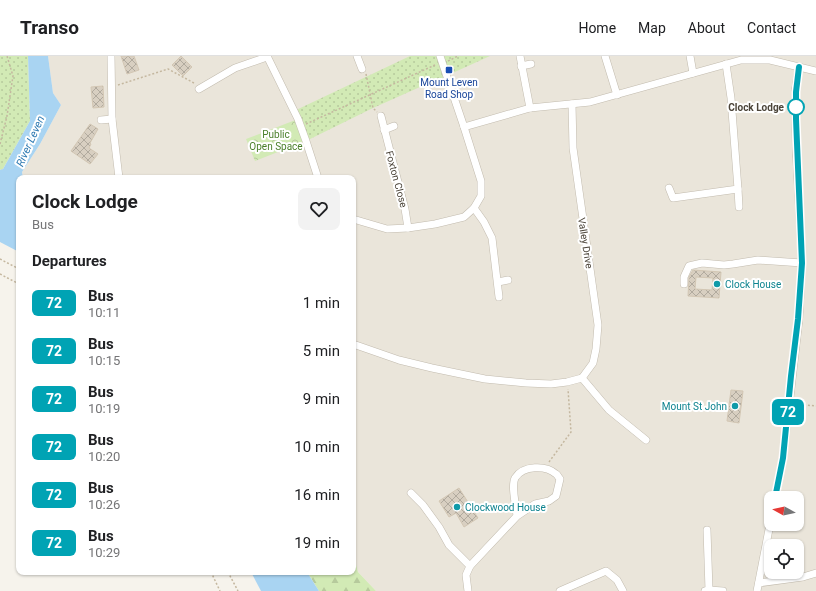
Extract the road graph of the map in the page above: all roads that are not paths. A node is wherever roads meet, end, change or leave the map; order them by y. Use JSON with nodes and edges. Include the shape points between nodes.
{"nodes":[{"id":1,"x":111,"y":56,"type":"edge"},
{"id":2,"x":520,"y":56,"type":"edge"},
{"id":3,"x":605,"y":56,"type":"edge"},
{"id":4,"x":690,"y":56,"type":"edge"},
{"id":5,"x":267,"y":57,"type":"edge"},
{"id":6,"x":359,"y":57,"type":"edge"},
{"id":7,"x":441,"y":59,"type":"edge"},
{"id":8,"x":531,"y":64,"type":"dead end"},
{"id":9,"x":726,"y":64,"type":"junction"},
{"id":10,"x":521,"y":66,"type":"junction"},
{"id":11,"x":799,"y":67,"type":"junction"},
{"id":12,"x":362,"y":69,"type":"road end"},
{"id":13,"x":816,"y":71,"type":"edge"},
{"id":14,"x":693,"y":73,"type":"junction"},
{"id":15,"x":199,"y":89,"type":"road end"},
{"id":16,"x":617,"y":95,"type":"junction"},
{"id":17,"x":572,"y":104,"type":"junction"},
{"id":18,"x":530,"y":108,"type":"junction"},
{"id":19,"x":381,"y":116,"type":"road end"},
{"id":20,"x":112,"y":118,"type":"junction"},
{"id":21,"x":101,"y":120,"type":"dead end"},
{"id":22,"x":394,"y":126,"type":"dead end"},
{"id":23,"x":464,"y":127,"type":"junction"},
{"id":24,"x":384,"y":130,"type":"junction"},
{"id":25,"x":119,"y":175,"type":"edge"},
{"id":26,"x":317,"y":175,"type":"edge"},
{"id":27,"x":669,"y":188,"type":"dead end"},
{"id":28,"x":738,"y":189,"type":"junction"},
{"id":29,"x":739,"y":207,"type":"dead end"},
{"id":30,"x":474,"y":208,"type":"junction"},
{"id":31,"x":356,"y":220,"type":"edge"},
{"id":32,"x":408,"y":228,"type":"junction"},
{"id":33,"x":802,"y":263,"type":"junction"},
{"id":34,"x":508,"y":280,"type":"dead end"},
{"id":35,"x":498,"y":282,"type":"junction"},
{"id":36,"x":684,"y":284,"type":"dead end"},
{"id":37,"x":499,"y":297,"type":"dead end"},
{"id":38,"x":356,"y":345,"type":"edge"},
{"id":39,"x":582,"y":378,"type":"junction"},
{"id":40,"x":647,"y":430,"type":"dead end"},
{"id":41,"x":776,"y":491,"type":"edge"},
{"id":42,"x":411,"y":497,"type":"dead end"},
{"id":43,"x":517,"y":516,"type":"junction"},
{"id":44,"x":707,"y":529,"type":"dead end"},
{"id":45,"x":769,"y":531,"type":"edge"},
{"id":46,"x":470,"y":566,"type":"junction"},
{"id":47,"x":816,"y":573,"type":"edge"},
{"id":48,"x":758,"y":583,"type":"junction"},
{"id":49,"x":707,"y":590,"type":"edge"},
{"id":50,"x":468,"y":591,"type":"edge"},
{"id":51,"x":560,"y":591,"type":"edge"},
{"id":52,"x":623,"y":591,"type":"edge"},
{"id":53,"x":723,"y":591,"type":"edge"},
{"id":54,"x":757,"y":591,"type":"edge"}],
"edges":[{"from":1,"to":20,"type":"street"},
{"from":2,"to":10,"type":"street"},
{"from":3,"to":16,"type":"street"},
{"from":4,"to":14,"type":"street"},
{"from":5,"to":15,"type":"street","via":[[235,68]]},
{"from":5,"to":26,"type":"street","via":[[300,126]]},
{"from":6,"to":12,"type":"street"},
{"from":7,"to":23,"type":"street"},
{"from":8,"to":10,"type":"street"},
{"from":9,"to":11,"type":"street","via":[[741,60],[770,60]]},
{"from":9,"to":14,"type":"street"},
{"from":9,"to":28,"type":"street"},
{"from":10,"to":18,"type":"street"},
{"from":11,"to":13,"type":"street"},
{"from":11,"to":33,"type":"street","via":[[796,92],[796,147]]},
{"from":14,"to":16,"type":"street"},
{"from":16,"to":17,"type":"street"},
{"from":17,"to":18,"type":"street"},
{"from":17,"to":39,"type":"street","name":"Valley Drive","via":[[573,148],[598,325],[593,363]]},
{"from":18,"to":23,"type":"street"},
{"from":19,"to":24,"type":"street","name":"Foxton Close"},
{"from":20,"to":21,"type":"street"},
{"from":20,"to":25,"type":"street"},
{"from":22,"to":24,"type":"street"},
{"from":23,"to":30,"type":"street","via":[[480,181],[481,196]]},
{"from":24,"to":32,"type":"street","name":"Foxton Close"},
{"from":27,"to":28,"type":"street","via":[[673,198]]},
{"from":28,"to":29,"type":"street"},
{"from":30,"to":32,"type":"street","via":[[464,217]]},
{"from":30,"to":35,"type":"street","via":[[492,238]]},
{"from":31,"to":32,"type":"street","via":[[387,228]]},
{"from":33,"to":36,"type":"street","via":[[758,260],[724,265],[702,263],[689,266]]},
{"from":33,"to":41,"type":"street","via":[[783,458]]},
{"from":34,"to":35,"type":"street"},
{"from":35,"to":37,"type":"street"},
{"from":38,"to":39,"type":"street","via":[[399,360],[485,379],[550,384]]},
{"from":39,"to":40,"type":"street","via":[[609,410],[644,438]]},
{"from":42,"to":46,"type":"street","via":[[424,505],[449,545]]},
{"from":43,"to":43,"type":"street","via":[[535,504],[549,501],[556,496],[560,479],[556,474],[545,468],[525,469],[515,478],[513,488]]},
{"from":43,"to":46,"type":"street"},
{"from":44,"to":49,"type":"street"},
{"from":45,"to":48,"type":"street"},
{"from":46,"to":50,"type":"street","via":[[466,575]]},
{"from":47,"to":48,"type":"street"},
{"from":48,"to":54,"type":"street"},
{"from":49,"to":53,"type":"street"},
{"from":51,"to":52,"type":"street","via":[[606,571],[617,580]]}]}
